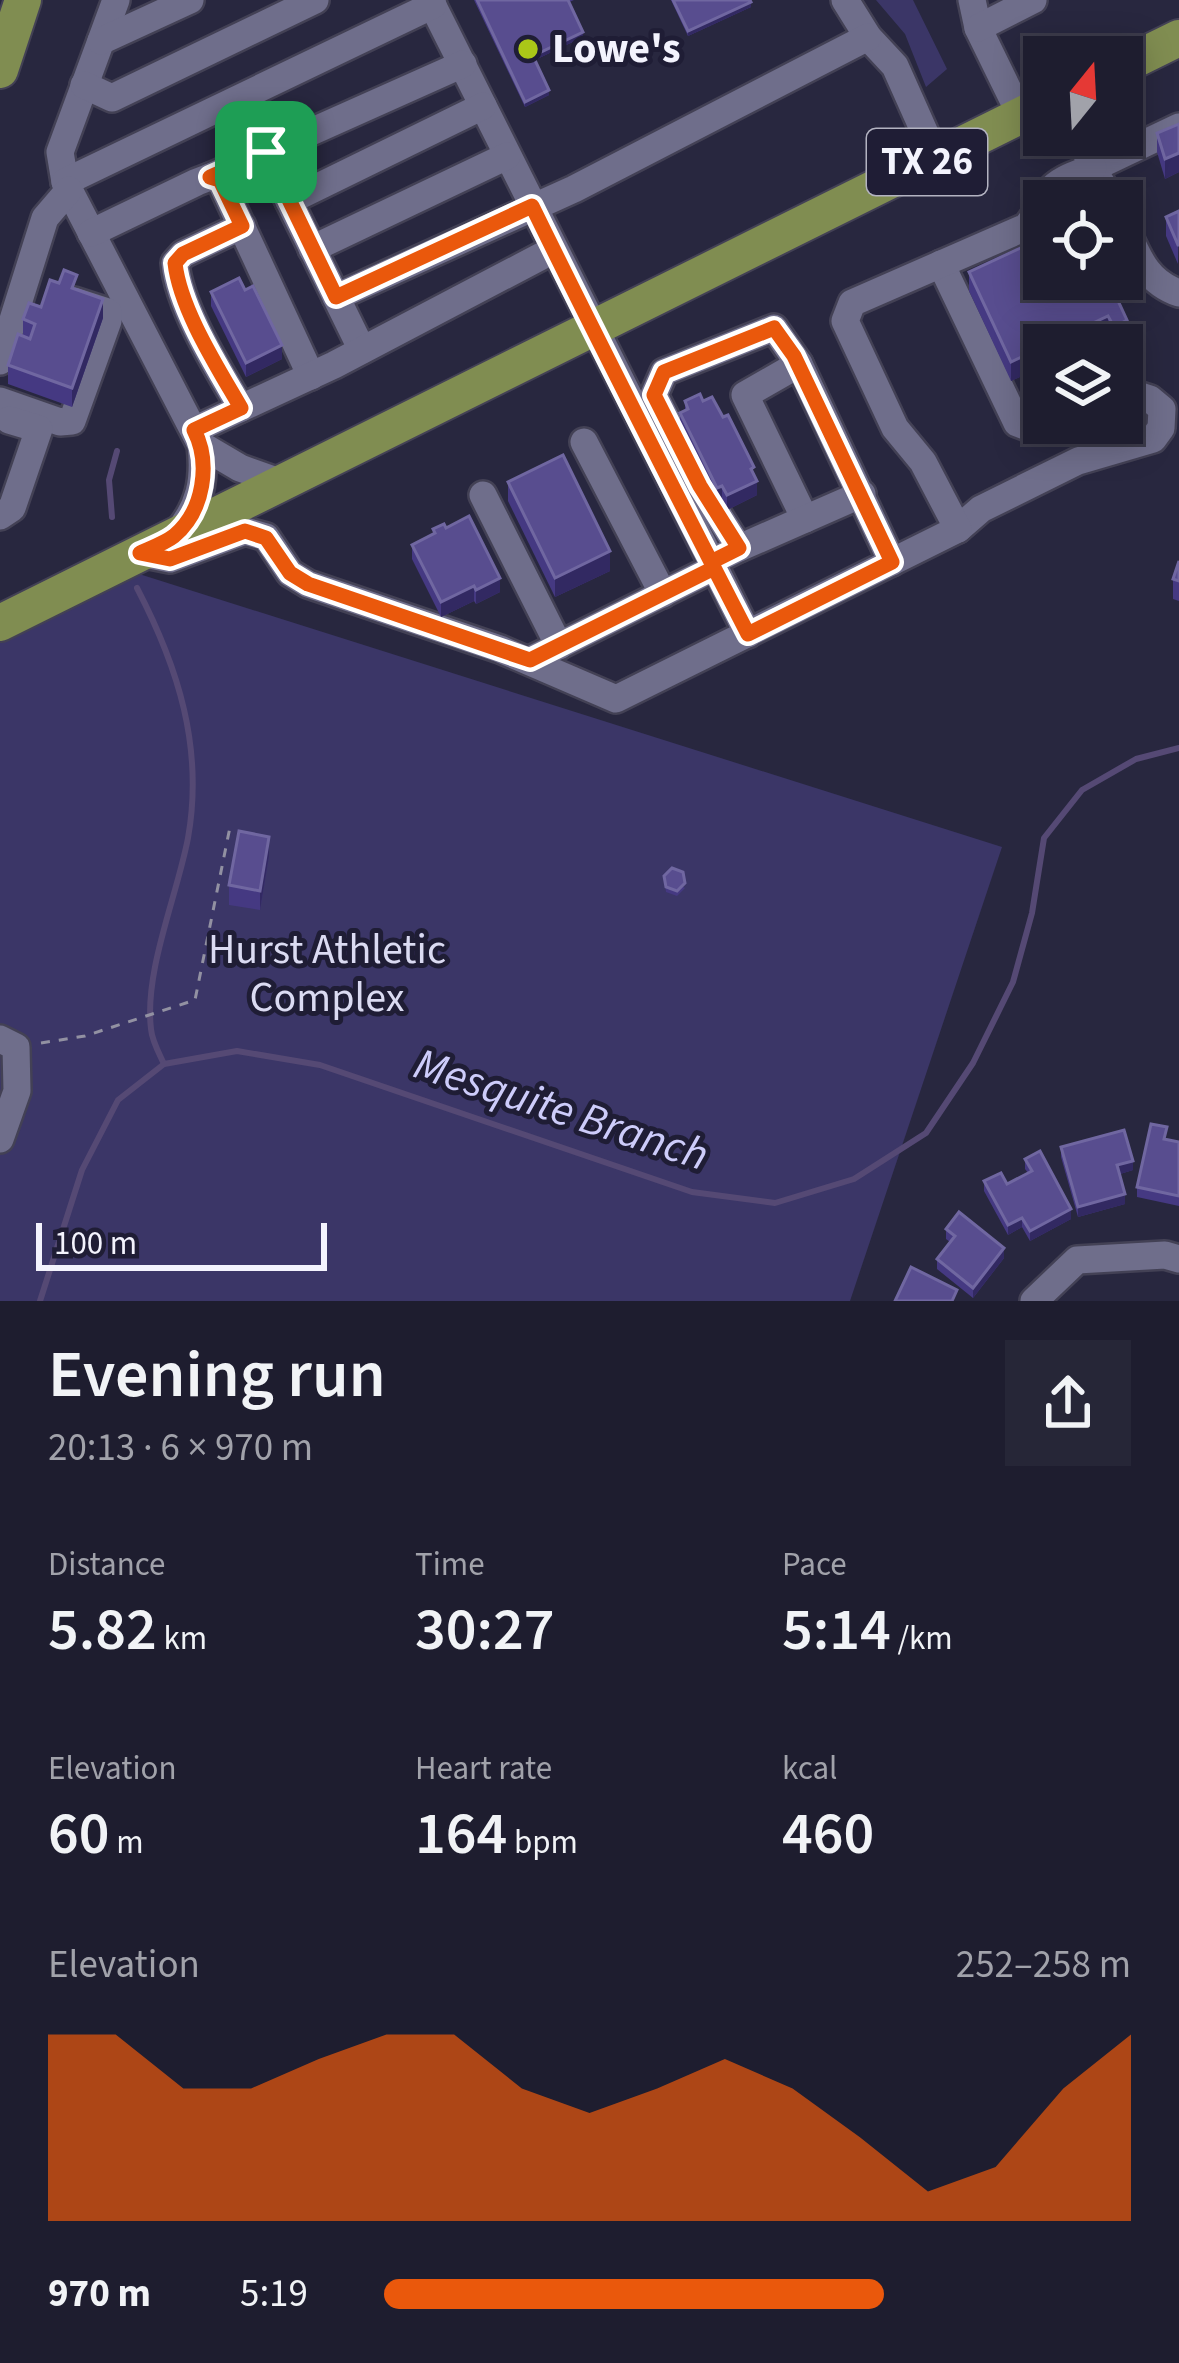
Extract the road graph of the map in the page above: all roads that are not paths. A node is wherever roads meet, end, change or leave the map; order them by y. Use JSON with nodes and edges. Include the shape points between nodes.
{"nodes":[{"id":1,"x":23,"y":0,"type":"edge"},
{"id":2,"x":116,"y":0,"type":"edge"},
{"id":3,"x":190,"y":0,"type":"edge"},
{"id":4,"x":315,"y":0,"type":"edge"},
{"id":5,"x":845,"y":0,"type":"edge"},
{"id":6,"x":1033,"y":0,"type":"edge"},
{"id":7,"x":431,"y":3,"type":"edge"},
{"id":8,"x":975,"y":14,"type":"edge"},
{"id":9,"x":868,"y":37,"type":"junction"},
{"id":10,"x":1179,"y":38,"type":"edge"},
{"id":11,"x":100,"y":41,"type":"junction"},
{"id":12,"x":1143,"y":56,"type":"edge"},
{"id":13,"x":463,"y":64,"type":"junction"},
{"id":14,"x":0,"y":70,"type":"edge"},
{"id":15,"x":84,"y":85,"type":"junction"},
{"id":16,"x":1023,"y":95,"type":"edge"},
{"id":17,"x":483,"y":106,"type":"junction"},
{"id":18,"x":1023,"y":114,"type":"edge"},
{"id":19,"x":1179,"y":127,"type":"edge"},
{"id":20,"x":266,"y":152,"type":"junction"},
{"id":21,"x":507,"y":156,"type":"junction"},
{"id":22,"x":1088,"y":156,"type":"edge"},
{"id":23,"x":936,"y":158,"type":"junction"},
{"id":24,"x":1093,"y":168,"type":"junction"},
{"id":25,"x":210,"y":177,"type":"junction"},
{"id":26,"x":1100,"y":180,"type":"edge"},
{"id":27,"x":67,"y":186,"type":"junction"},
{"id":28,"x":289,"y":200,"type":"junction"},
{"id":29,"x":532,"y":206,"type":"junction"},
{"id":30,"x":242,"y":226,"type":"junction"},
{"id":31,"x":91,"y":232,"type":"junction"},
{"id":32,"x":312,"y":249,"type":"junction"},
{"id":33,"x":553,"y":250,"type":"junction"},
{"id":34,"x":940,"y":264,"type":"junction"},
{"id":35,"x":1143,"y":265,"type":"edge"},
{"id":36,"x":24,"y":284,"type":"junction"},
{"id":37,"x":1179,"y":293,"type":"edge"},
{"id":38,"x":336,"y":297,"type":"junction"},
{"id":39,"x":592,"y":329,"type":"junction"},
{"id":40,"x":362,"y":350,"type":"junction"},
{"id":41,"x":0,"y":361,"type":"edge"},
{"id":42,"x":799,"y":364,"type":"junction"},
{"id":43,"x":311,"y":376,"type":"junction"},
{"id":44,"x":1143,"y":397,"type":"edge"},
{"id":45,"x":0,"y":401,"type":"edge"},
{"id":46,"x":241,"y":408,"type":"junction"},
{"id":47,"x":0,"y":418,"type":"edge"},
{"id":48,"x":1023,"y":425,"type":"edge"},
{"id":49,"x":197,"y":438,"type":"junction"},
{"id":50,"x":584,"y":442,"type":"dead end"},
{"id":51,"x":1143,"y":442,"type":"edge"},
{"id":52,"x":1136,"y":444,"type":"edge"},
{"id":53,"x":282,"y":483,"type":"junction"},
{"id":54,"x":862,"y":494,"type":"junction"},
{"id":55,"x":482,"y":495,"type":"dead end"},
{"id":56,"x":0,"y":516,"type":"edge"},
{"id":57,"x":805,"y":519,"type":"junction"},
{"id":58,"x":958,"y":529,"type":"junction"},
{"id":59,"x":174,"y":536,"type":"junction"},
{"id":60,"x":739,"y":548,"type":"junction"},
{"id":61,"x":140,"y":553,"type":"junction"},
{"id":62,"x":892,"y":562,"type":"junction"},
{"id":63,"x":712,"y":565,"type":"junction"},
{"id":64,"x":663,"y":594,"type":"junction"},
{"id":65,"x":0,"y":623,"type":"edge"},
{"id":66,"x":748,"y":634,"type":"junction"},
{"id":67,"x":559,"y":646,"type":"junction"},
{"id":68,"x":530,"y":660,"type":"junction"},
{"id":69,"x":8,"y":1043,"type":"edge"},
{"id":70,"x":0,"y":1138,"type":"edge"},
{"id":71,"x":1179,"y":1258,"type":"edge"},
{"id":72,"x":1034,"y":1301,"type":"edge"}],
"edges":[{"from":1,"to":14,"type":"main road"},
{"from":2,"to":11,"type":"street"},
{"from":3,"to":11,"type":"street"},
{"from":4,"to":15,"type":"street","via":[[112,98]]},
{"from":5,"to":9,"type":"street"},
{"from":6,"to":8,"type":"street"},
{"from":7,"to":13,"type":"street"},
{"from":7,"to":27,"type":"street"},
{"from":8,"to":16,"type":"street"},
{"from":9,"to":23,"type":"street","via":[[895,66]]},
{"from":9,"to":29,"type":"street"},
{"from":10,"to":12,"type":"main road"},
{"from":11,"to":15,"type":"street"},
{"from":13,"to":17,"type":"street"},
{"from":13,"to":20,"type":"street"},
{"from":15,"to":27,"type":"street","via":[[60,152]]},
{"from":17,"to":21,"type":"street"},
{"from":17,"to":28,"type":"street"},
{"from":18,"to":23,"type":"main road","number":"TX 26"},
{"from":19,"to":24,"type":"street"},
{"from":20,"to":25,"type":"street"},
{"from":20,"to":28,"type":"street"},
{"from":21,"to":29,"type":"street"},
{"from":21,"to":32,"type":"street"},
{"from":22,"to":24,"type":"street"},
{"from":23,"to":39,"type":"main road","number":"TX 26"},
{"from":24,"to":26,"type":"street"},
{"from":24,"to":34,"type":"street","via":[[1058,182],[1026,227]]},
{"from":25,"to":30,"type":"street","via":[[220,180]]},
{"from":25,"to":31,"type":"street"},
{"from":27,"to":31,"type":"street"},
{"from":27,"to":36,"type":"street","via":[[45,218]]},
{"from":28,"to":32,"type":"street"},
{"from":29,"to":33,"type":"street"},
{"from":29,"to":38,"type":"street"},
{"from":30,"to":43,"type":"street"},
{"from":30,"to":46,"type":"street","via":[[175,263]]},
{"from":31,"to":49,"type":"street"},
{"from":32,"to":38,"type":"street"},
{"from":33,"to":39,"type":"street"},
{"from":33,"to":40,"type":"street"},
{"from":34,"to":48,"type":"street"},
{"from":34,"to":58,"type":"street","via":[[852,303],[844,321],[895,428],[923,461]]},
{"from":35,"to":37,"type":"street","via":[[1160,287]]},
{"from":36,"to":41,"type":"street"},
{"from":36,"to":45,"type":"street","via":[[107,312],[108,321],[72,421]]},
{"from":38,"to":40,"type":"street"},
{"from":39,"to":53,"type":"main road","number":"TX 26"},
{"from":39,"to":63,"type":"street"},
{"from":40,"to":43,"type":"street"},
{"from":42,"to":54,"type":"street"},
{"from":42,"to":57,"type":"street","via":[[745,394]]},
{"from":42,"to":60,"type":"street","via":[[774,328],[664,372],[654,395]]},
{"from":43,"to":46,"type":"street"},
{"from":44,"to":51,"type":"street","via":[[1162,409],[1161,428]]},
{"from":46,"to":49,"type":"street"},
{"from":47,"to":56,"type":"street","via":[[39,429],[12,508]]},
{"from":49,"to":53,"type":"street","via":[[240,468]]},
{"from":49,"to":59,"type":"street","via":[[200,495]]},
{"from":50,"to":64,"type":"street"},
{"from":52,"to":58,"type":"street","via":[[1078,461],[981,508]]},
{"from":53,"to":59,"type":"main road","number":"TX 26"},
{"from":54,"to":57,"type":"street"},
{"from":54,"to":62,"type":"street"},
{"from":55,"to":67,"type":"street"},
{"from":57,"to":60,"type":"street"},
{"from":58,"to":62,"type":"street"},
{"from":59,"to":61,"type":"main road","number":"TX 26"},
{"from":60,"to":63,"type":"street"},
{"from":61,"to":65,"type":"main road","number":"TX 26"},
{"from":61,"to":68,"type":"street","via":[[170,559],[245,531],[266,538],[290,573]]},
{"from":62,"to":66,"type":"street"},
{"from":63,"to":64,"type":"street"},
{"from":63,"to":66,"type":"street"},
{"from":64,"to":67,"type":"street"},
{"from":66,"to":68,"type":"street","via":[[616,699]]},
{"from":67,"to":68,"type":"street"},
{"from":69,"to":70,"type":"street","via":[[17,1091]]},
{"from":71,"to":72,"type":"street","via":[[1077,1260]]}]}
